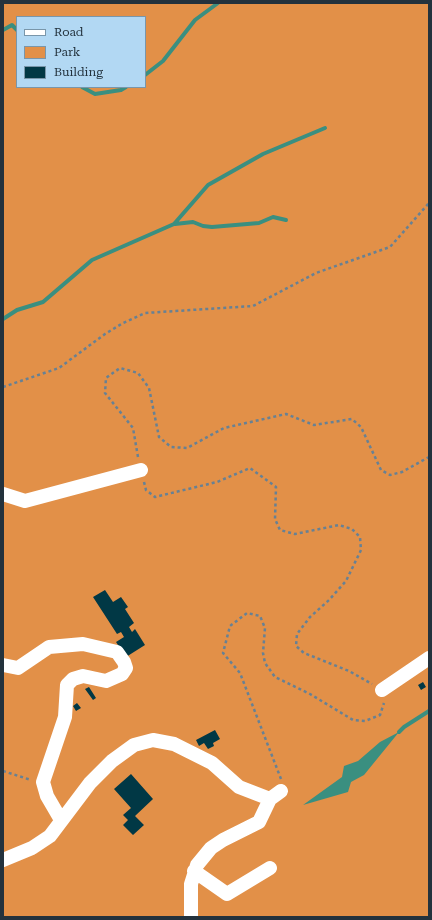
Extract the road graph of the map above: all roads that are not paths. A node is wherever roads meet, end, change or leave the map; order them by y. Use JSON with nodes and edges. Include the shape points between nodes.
{"nodes":[{"id":1,"x":141,"y":470,"type":"road end"},
{"id":2,"x":3,"y":494,"type":"edge"},
{"id":3,"x":429,"y":658,"type":"edge"},
{"id":4,"x":3,"y":665,"type":"edge"},
{"id":5,"x":382,"y":690,"type":"road end"},
{"id":6,"x":61,"y":820,"type":"junction"},
{"id":7,"x":3,"y":860,"type":"edge"},
{"id":8,"x":270,"y":868,"type":"dead end"},
{"id":9,"x":194,"y":871,"type":"junction"},
{"id":10,"x":191,"y":917,"type":"edge"}],
"edges":[{"from":1,"to":2,"type":"street","via":[[25,501]]},
{"from":3,"to":5,"type":"street"},
{"from":4,"to":6,"type":"street","via":[[18,668],[49,647],[83,644],[116,652],[124,662],[126,668],[122,674],[106,681],[83,676],[73,679],[68,684],[65,717],[43,782],[47,796]]},
{"from":6,"to":7,"type":"street","via":[[50,836],[32,848]]},
{"from":6,"to":9,"type":"street","via":[[90,783],[112,761],[134,746],[153,740],[174,744],[212,762],[239,787],[276,795],[260,822],[211,848]]},
{"from":8,"to":9,"type":"street","via":[[227,894]]},
{"from":9,"to":10,"type":"street","via":[[191,884]]}]}
